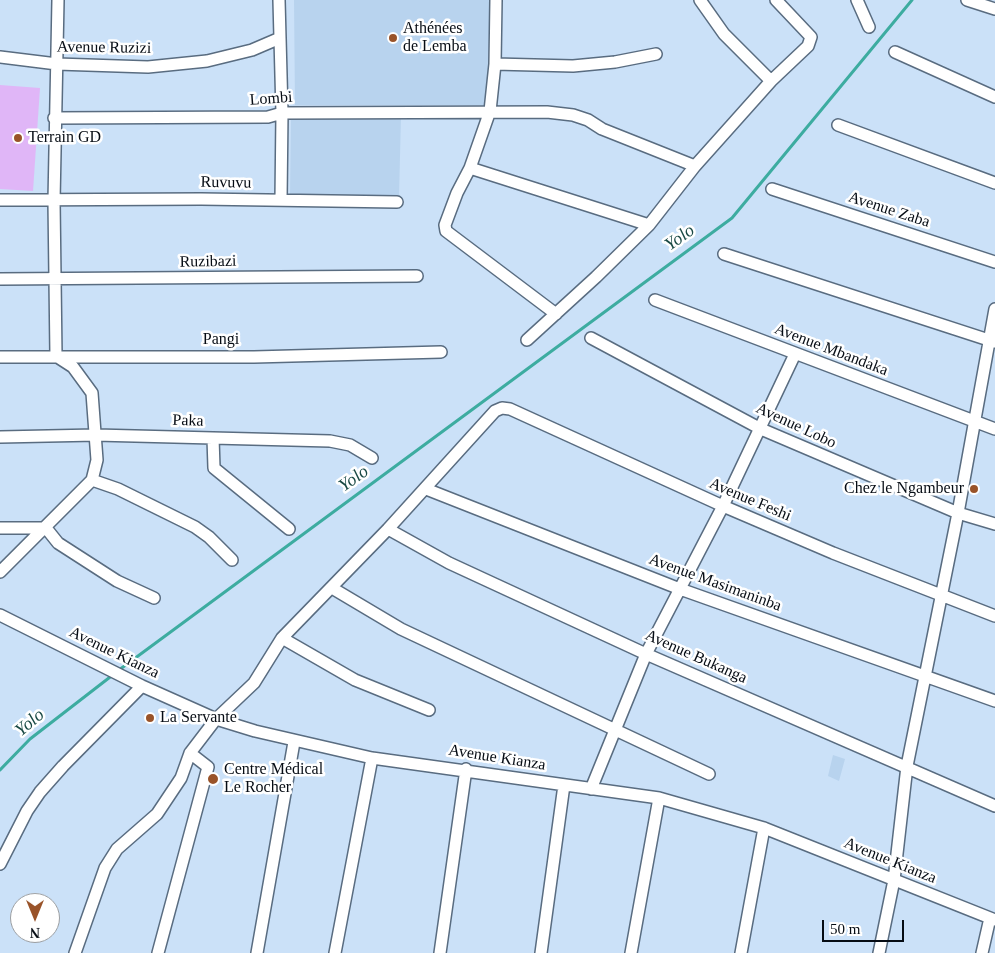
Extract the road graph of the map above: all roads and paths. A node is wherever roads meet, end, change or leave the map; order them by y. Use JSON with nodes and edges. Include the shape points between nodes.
{"nodes":[{"id":1,"x":58,"y":0,"type":"edge"},
{"id":2,"x":279,"y":0,"type":"edge"},
{"id":3,"x":496,"y":0,"type":"edge"},
{"id":4,"x":700,"y":0,"type":"edge"},
{"id":5,"x":776,"y":0,"type":"edge"},
{"id":6,"x":857,"y":0,"type":"edge"},
{"id":7,"x":967,"y":0,"type":"edge"},
{"id":8,"x":995,"y":9,"type":"edge"},
{"id":9,"x":869,"y":27,"type":"dead end"},
{"id":10,"x":280,"y":38,"type":"junction"},
{"id":11,"x":895,"y":52,"type":"dead end"},
{"id":12,"x":656,"y":54,"type":"dead end"},
{"id":13,"x":0,"y":57,"type":"edge"},
{"id":14,"x":57,"y":64,"type":"junction"},
{"id":15,"x":495,"y":64,"type":"junction"},
{"id":16,"x":771,"y":82,"type":"junction"},
{"id":17,"x":995,"y":97,"type":"edge"},
{"id":18,"x":490,"y":111,"type":"junction"},
{"id":19,"x":282,"y":113,"type":"junction"},
{"id":20,"x":54,"y":118,"type":"junction"},
{"id":21,"x":838,"y":125,"type":"dead end"},
{"id":22,"x":695,"y":166,"type":"junction"},
{"id":23,"x":470,"y":168,"type":"junction"},
{"id":24,"x":995,"y":183,"type":"edge"},
{"id":25,"x":772,"y":189,"type":"dead end"},
{"id":26,"x":0,"y":200,"type":"edge"},
{"id":27,"x":281,"y":200,"type":"junction"},
{"id":28,"x":54,"y":201,"type":"junction"},
{"id":29,"x":397,"y":202,"type":"dead end"},
{"id":30,"x":649,"y":225,"type":"junction"},
{"id":31,"x":724,"y":254,"type":"dead end"},
{"id":32,"x":995,"y":262,"type":"edge"},
{"id":33,"x":417,"y":276,"type":"dead end"},
{"id":34,"x":0,"y":279,"type":"edge"},
{"id":35,"x":56,"y":280,"type":"junction"},
{"id":36,"x":655,"y":300,"type":"dead end"},
{"id":37,"x":995,"y":309,"type":"edge"},
{"id":38,"x":556,"y":314,"type":"junction"},
{"id":39,"x":591,"y":338,"type":"dead end"},
{"id":40,"x":526,"y":340,"type":"dead end"},
{"id":41,"x":992,"y":341,"type":"edge"},
{"id":42,"x":441,"y":352,"type":"dead end"},
{"id":43,"x":795,"y":354,"type":"junction"},
{"id":44,"x":56,"y":356,"type":"junction"},
{"id":45,"x":0,"y":357,"type":"edge"},
{"id":46,"x":973,"y":422,"type":"junction"},
{"id":47,"x":760,"y":429,"type":"junction"},
{"id":48,"x":995,"y":429,"type":"edge"},
{"id":49,"x":96,"y":435,"type":"junction"},
{"id":50,"x":0,"y":437,"type":"edge"},
{"id":51,"x":213,"y":438,"type":"junction"},
{"id":52,"x":372,"y":458,"type":"dead end"},
{"id":53,"x":92,"y":480,"type":"junction"},
{"id":54,"x":426,"y":489,"type":"junction"},
{"id":55,"x":723,"y":506,"type":"junction"},
{"id":56,"x":958,"y":513,"type":"junction"},
{"id":57,"x":995,"y":524,"type":"edge"},
{"id":58,"x":0,"y":528,"type":"edge"},
{"id":59,"x":46,"y":528,"type":"junction"},
{"id":60,"x":289,"y":529,"type":"dead end"},
{"id":61,"x":388,"y":529,"type":"junction"},
{"id":62,"x":232,"y":560,"type":"dead end"},
{"id":63,"x":0,"y":572,"type":"edge"},
{"id":64,"x":332,"y":588,"type":"junction"},
{"id":65,"x":680,"y":589,"type":"junction"},
{"id":66,"x":942,"y":596,"type":"junction"},
{"id":67,"x":154,"y":598,"type":"dead end"},
{"id":68,"x":0,"y":615,"type":"edge"},
{"id":69,"x":995,"y":616,"type":"edge"},
{"id":70,"x":282,"y":638,"type":"junction"},
{"id":71,"x":646,"y":654,"type":"junction"},
{"id":72,"x":926,"y":677,"type":"junction"},
{"id":73,"x":142,"y":686,"type":"junction"},
{"id":74,"x":995,"y":701,"type":"edge"},
{"id":75,"x":429,"y":710,"type":"dead end"},
{"id":76,"x":216,"y":719,"type":"junction"},
{"id":77,"x":615,"y":730,"type":"junction"},
{"id":78,"x":294,"y":742,"type":"junction"},
{"id":79,"x":190,"y":754,"type":"junction"},
{"id":80,"x":372,"y":758,"type":"junction"},
{"id":81,"x":907,"y":766,"type":"junction"},
{"id":82,"x":466,"y":769,"type":"junction"},
{"id":83,"x":709,"y":774,"type":"dead end"},
{"id":84,"x":564,"y":785,"type":"junction"},
{"id":85,"x":591,"y":789,"type":"junction"},
{"id":86,"x":659,"y":798,"type":"junction"},
{"id":87,"x":995,"y":806,"type":"edge"},
{"id":88,"x":764,"y":828,"type":"junction"},
{"id":89,"x":0,"y":864,"type":"edge"},
{"id":90,"x":894,"y":880,"type":"junction"},
{"id":91,"x":992,"y":919,"type":"edge"},
{"id":92,"x":75,"y":953,"type":"edge"},
{"id":93,"x":158,"y":953,"type":"edge"},
{"id":94,"x":256,"y":953,"type":"edge"},
{"id":95,"x":335,"y":953,"type":"edge"},
{"id":96,"x":440,"y":953,"type":"edge"},
{"id":97,"x":541,"y":953,"type":"edge"},
{"id":98,"x":632,"y":953,"type":"edge"},
{"id":99,"x":741,"y":953,"type":"edge"},
{"id":100,"x":879,"y":953,"type":"edge"},
{"id":101,"x":982,"y":953,"type":"edge"}],
"edges":[{"from":1,"to":14,"type":"street"},
{"from":2,"to":10,"type":"street"},
{"from":3,"to":15,"type":"street"},
{"from":4,"to":16,"type":"street","via":[[724,34]]},
{"from":5,"to":16,"type":"street","via":[[810,37],[810,42]]},
{"from":6,"to":9,"type":"street"},
{"from":7,"to":8,"type":"street"},
{"from":10,"to":14,"type":"street","name":"Avenue Ruzizi","via":[[252,50],[207,61],[148,67]]},
{"from":10,"to":19,"type":"street"},
{"from":11,"to":17,"type":"street"},
{"from":12,"to":15,"type":"street","via":[[573,66]]},
{"from":13,"to":14,"type":"street","name":"Avenue Ruzizi"},
{"from":14,"to":20,"type":"street"},
{"from":15,"to":18,"type":"street"},
{"from":16,"to":22,"type":"street"},
{"from":18,"to":19,"type":"street","name":"Lombi"},
{"from":18,"to":22,"type":"street","name":"Lombi","via":[[573,115],[602,130]]},
{"from":18,"to":23,"type":"street"},
{"from":19,"to":20,"type":"street","name":"Lombi","via":[[268,117]]},
{"from":19,"to":27,"type":"street"},
{"from":20,"to":28,"type":"street"},
{"from":21,"to":24,"type":"street"},
{"from":22,"to":30,"type":"street"},
{"from":23,"to":30,"type":"street"},
{"from":23,"to":38,"type":"street","via":[[446,219],[446,232]]},
{"from":25,"to":32,"type":"street","name":"Avenue Zaba"},
{"from":26,"to":28,"type":"street","name":"Ruvuvu"},
{"from":27,"to":28,"type":"street","name":"Ruvuvu"},
{"from":27,"to":29,"type":"street","name":"Ruvuvu"},
{"from":28,"to":35,"type":"street"},
{"from":30,"to":38,"type":"street"},
{"from":31,"to":41,"type":"street"},
{"from":33,"to":35,"type":"street","name":"Ruzibazi"},
{"from":34,"to":35,"type":"street","name":"Ruzibazi"},
{"from":35,"to":44,"type":"street"},
{"from":36,"to":43,"type":"street","name":"Avenue Mbandaka"},
{"from":37,"to":41,"type":"street"},
{"from":38,"to":40,"type":"street"},
{"from":39,"to":47,"type":"street","name":"Avenue Lobo"},
{"from":41,"to":46,"type":"street"},
{"from":42,"to":44,"type":"street","name":"Pangi","via":[[254,357]]},
{"from":43,"to":46,"type":"street","name":"Avenue Mbandaka"},
{"from":43,"to":47,"type":"street"},
{"from":44,"to":45,"type":"street","name":"Pangi"},
{"from":44,"to":49,"type":"street","via":[[73,367],[88,385],[94,404]]},
{"from":46,"to":48,"type":"street","name":"Avenue Mbandaka"},
{"from":46,"to":56,"type":"street"},
{"from":47,"to":55,"type":"street"},
{"from":47,"to":56,"type":"street","name":"Avenue Lobo"},
{"from":49,"to":50,"type":"street","name":"Paka"},
{"from":49,"to":51,"type":"street","name":"Paka"},
{"from":49,"to":53,"type":"street","via":[[97,460]]},
{"from":51,"to":52,"type":"street","name":"Paka","via":[[330,441],[350,445]]},
{"from":51,"to":60,"type":"street","via":[[214,468]]},
{"from":53,"to":59,"type":"street"},
{"from":53,"to":62,"type":"street","via":[[118,489],[195,528]]},
{"from":54,"to":55,"type":"street","name":"Avenue Feshi","via":[[495,411],[502,408]]},
{"from":54,"to":61,"type":"street"},
{"from":54,"to":65,"type":"street","name":"Avenue Masimaninba"},
{"from":55,"to":65,"type":"street"},
{"from":55,"to":66,"type":"street","name":"Avenue Feshi"},
{"from":56,"to":57,"type":"street","name":"Avenue Lobo"},
{"from":56,"to":66,"type":"street"},
{"from":58,"to":59,"type":"street"},
{"from":59,"to":63,"type":"street"},
{"from":59,"to":67,"type":"street","via":[[58,543],[117,581]]},
{"from":61,"to":64,"type":"street"},
{"from":61,"to":71,"type":"street","name":"Avenue Bukanga","via":[[449,563]]},
{"from":64,"to":70,"type":"street"},
{"from":64,"to":77,"type":"street","via":[[400,629]]},
{"from":65,"to":71,"type":"street"},
{"from":65,"to":72,"type":"street","name":"Avenue Masimaninba"},
{"from":66,"to":69,"type":"street","name":"Avenue Feshi"},
{"from":66,"to":72,"type":"street"},
{"from":68,"to":73,"type":"street","name":"Avenue Kianza"},
{"from":70,"to":75,"type":"street","via":[[355,680]]},
{"from":70,"to":76,"type":"street","via":[[254,683]]},
{"from":71,"to":77,"type":"street"},
{"from":71,"to":81,"type":"street","name":"Avenue Bukanga"},
{"from":72,"to":74,"type":"street","name":"Avenue Masimaninba"},
{"from":72,"to":81,"type":"street"},
{"from":73,"to":76,"type":"street","name":"Avenue Kianza"},
{"from":73,"to":89,"type":"street","via":[[40,792]]},
{"from":76,"to":78,"type":"street","name":"Avenue Kianza"},
{"from":76,"to":79,"type":"street"},
{"from":77,"to":83,"type":"street"},
{"from":77,"to":85,"type":"street"},
{"from":78,"to":80,"type":"street","name":"Avenue Kianza"},
{"from":78,"to":94,"type":"street"},
{"from":79,"to":92,"type":"street","via":[[181,778],[156,814],[117,849],[105,868]]},
{"from":79,"to":93,"type":"street","via":[[208,767]]},
{"from":80,"to":82,"type":"street","name":"Avenue Kianza"},
{"from":80,"to":95,"type":"street"},
{"from":81,"to":87,"type":"street","name":"Avenue Bukanga"},
{"from":81,"to":90,"type":"street"},
{"from":82,"to":84,"type":"street","name":"Avenue Kianza"},
{"from":82,"to":96,"type":"street"},
{"from":84,"to":85,"type":"street","name":"Avenue Kianza"},
{"from":84,"to":97,"type":"street"},
{"from":85,"to":86,"type":"street","name":"Avenue Kianza"},
{"from":86,"to":88,"type":"street","name":"Avenue Kianza"},
{"from":86,"to":98,"type":"street"},
{"from":88,"to":90,"type":"street","name":"Avenue Kianza"},
{"from":88,"to":99,"type":"street"},
{"from":90,"to":91,"type":"street","name":"Avenue Kianza"},
{"from":90,"to":100,"type":"street"},
{"from":91,"to":101,"type":"street"}]}
